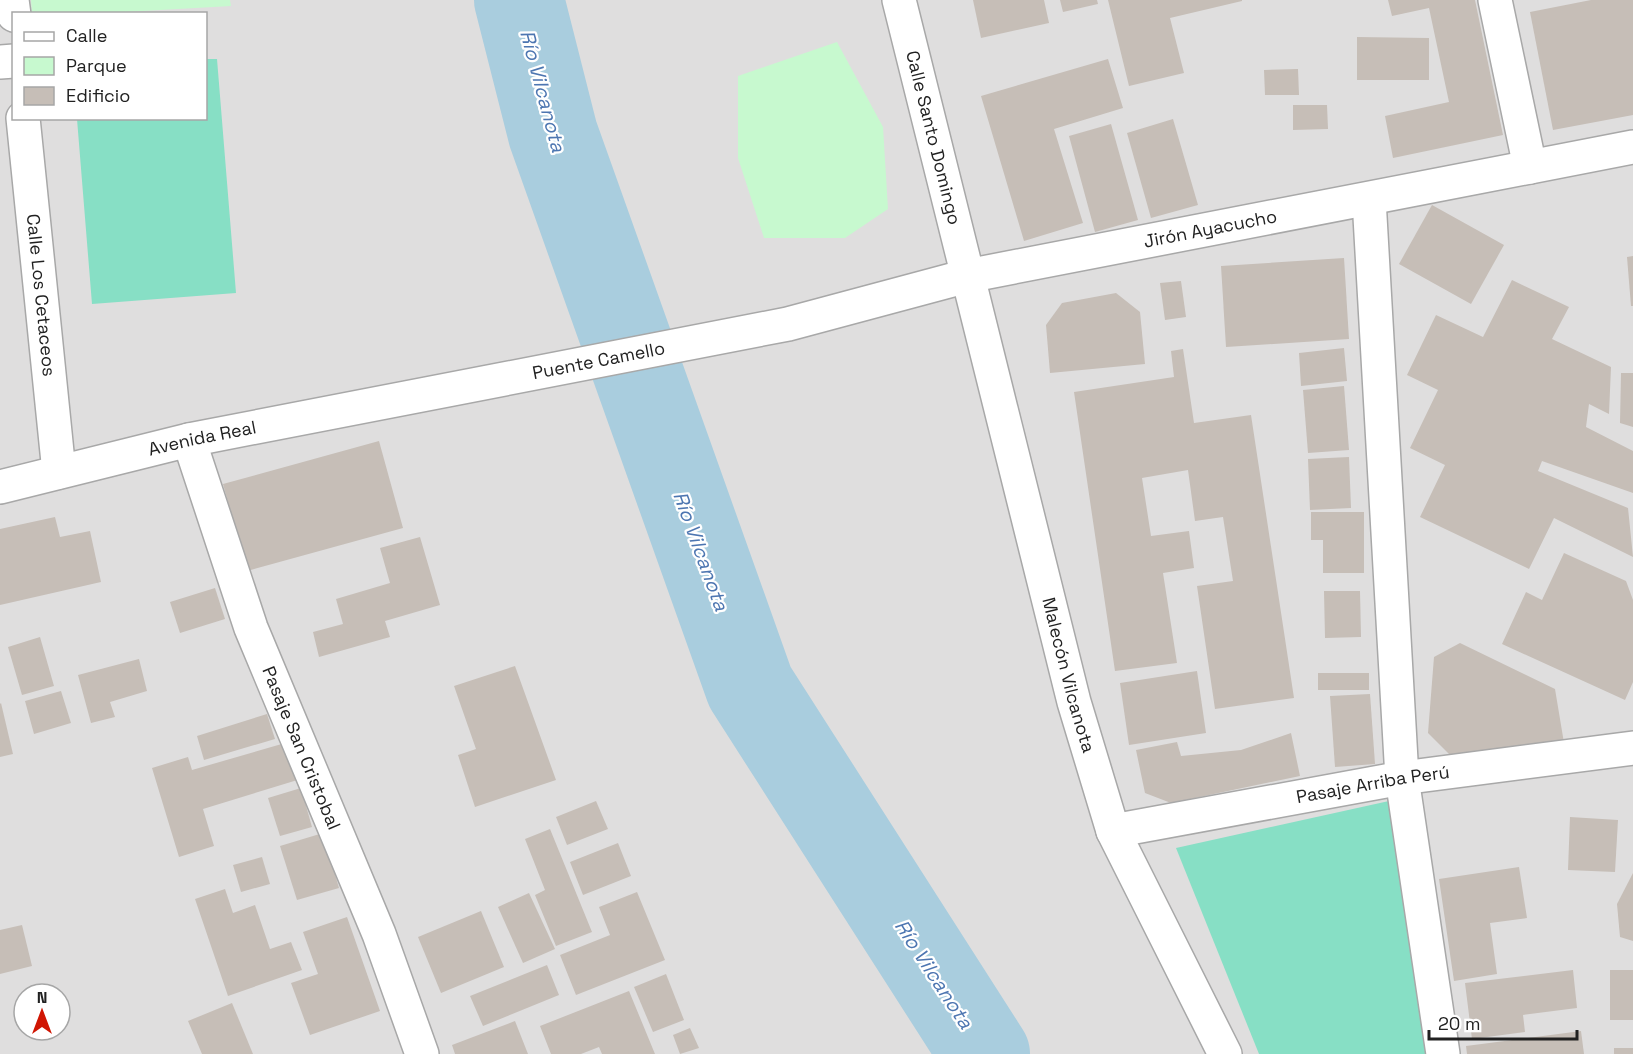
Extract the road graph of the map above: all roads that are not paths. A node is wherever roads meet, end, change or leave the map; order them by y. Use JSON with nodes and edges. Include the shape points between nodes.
{"nodes":[{"id":1,"x":899,"y":0,"type":"edge"},
{"id":2,"x":1496,"y":0,"type":"edge"},
{"id":3,"x":23,"y":120,"type":"edge"},
{"id":4,"x":1633,"y":147,"type":"edge"},
{"id":5,"x":1530,"y":167,"type":"junction"},
{"id":6,"x":1368,"y":199,"type":"junction"},
{"id":7,"x":967,"y":276,"type":"junction"},
{"id":8,"x":789,"y":324,"type":"joint"},
{"id":9,"x":408,"y":398,"type":"joint"},
{"id":10,"x":189,"y":440,"type":"junction"},
{"id":11,"x":59,"y":472,"type":"junction"},
{"id":12,"x":0,"y":487,"type":"edge"},
{"id":13,"x":1633,"y":748,"type":"edge"},
{"id":14,"x":1402,"y":778,"type":"junction"},
{"id":15,"x":1113,"y":831,"type":"junction"},
{"id":16,"x":422,"y":1054,"type":"edge"},
{"id":17,"x":1225,"y":1054,"type":"edge"},
{"id":18,"x":1443,"y":1054,"type":"edge"}],
"edges":[{"from":1,"to":7,"type":"street","name":"Calle Santo Domingo"},
{"from":2,"to":5,"type":"street"},
{"from":3,"to":11,"type":"street","name":"Calle Los Cetaceos"},
{"from":4,"to":5,"type":"street","name":"Jirón Ayacucho"},
{"from":5,"to":6,"type":"street","name":"Jirón Ayacucho"},
{"from":6,"to":7,"type":"street","name":"Jirón Ayacucho"},
{"from":6,"to":14,"type":"street"},
{"from":7,"to":8,"type":"street","name":"Jirón Ayacucho"},
{"from":7,"to":15,"type":"street","name":"Malecón Vilcanota","via":[[1074,702]]},
{"from":8,"to":9,"type":"street","name":"Puente Camello"},
{"from":9,"to":10,"type":"street","name":"Avenida Real"},
{"from":10,"to":11,"type":"street","name":"Avenida Real"},
{"from":10,"to":16,"type":"street","name":"Pasaje San Cristobal","via":[[251,628],[379,934]]},
{"from":11,"to":12,"type":"street","name":"Avenida Real"},
{"from":13,"to":14,"type":"street","name":"Pasaje Arriba Perú"},
{"from":14,"to":15,"type":"street","name":"Pasaje Arriba Perú"},
{"from":14,"to":18,"type":"street"},
{"from":15,"to":17,"type":"street","name":"Malecón Vilcanota"}]}
